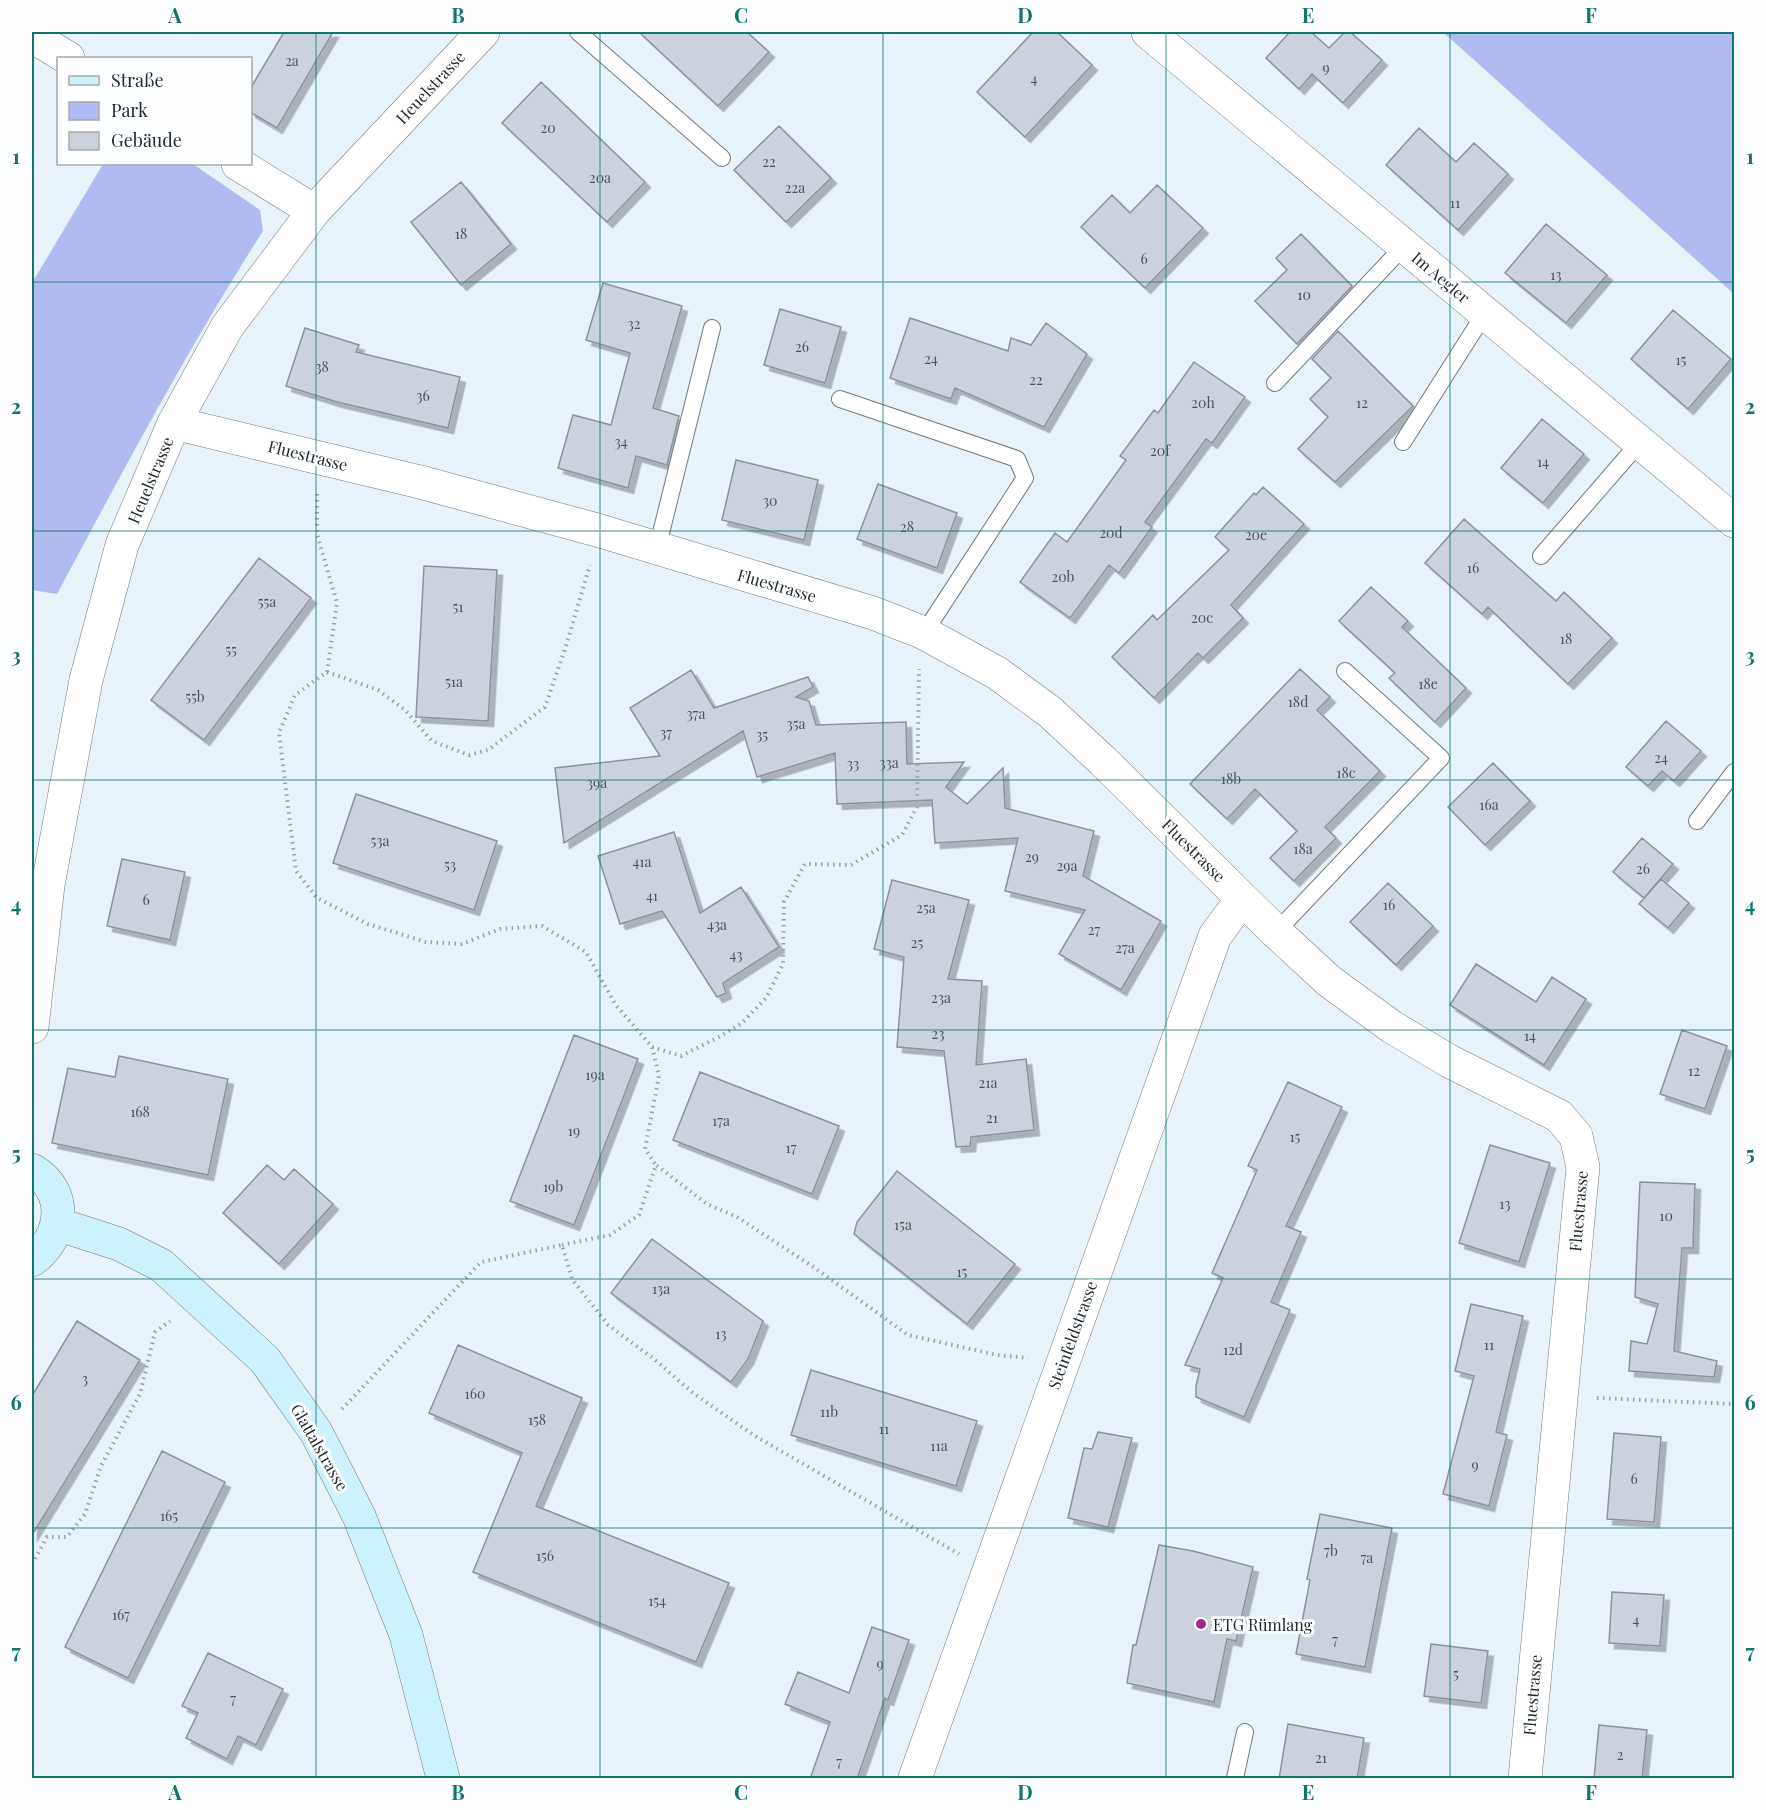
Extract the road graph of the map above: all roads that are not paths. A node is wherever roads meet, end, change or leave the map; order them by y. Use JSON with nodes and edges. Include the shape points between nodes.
{"nodes":[{"id":1,"x":483,"y":32,"type":"edge"},
{"id":2,"x":578,"y":32,"type":"edge"},
{"id":3,"x":1148,"y":32,"type":"edge"},
{"id":4,"x":32,"y":36,"type":"edge"},
{"id":5,"x":66,"y":57,"type":"edge"},
{"id":6,"x":722,"y":158,"type":"dead end"},
{"id":7,"x":240,"y":165,"type":"edge"},
{"id":8,"x":314,"y":211,"type":"junction"},
{"id":9,"x":1404,"y":246,"type":"junction"},
{"id":10,"x":1485,"y":313,"type":"junction"},
{"id":11,"x":712,"y":328,"type":"dead end"},
{"id":12,"x":1275,"y":384,"type":"dead end"},
{"id":13,"x":840,"y":399,"type":"dead end"},
{"id":14,"x":174,"y":423,"type":"junction"},
{"id":15,"x":1403,"y":442,"type":"dead end"},
{"id":16,"x":1640,"y":442,"type":"junction"},
{"id":17,"x":1734,"y":521,"type":"edge"},
{"id":18,"x":657,"y":549,"type":"junction"},
{"id":19,"x":1541,"y":556,"type":"dead end"},
{"id":20,"x":924,"y":633,"type":"junction"},
{"id":21,"x":1345,"y":670,"type":"dead end"},
{"id":22,"x":1734,"y":772,"type":"edge"},
{"id":23,"x":1697,"y":821,"type":"dead end"},
{"id":24,"x":1242,"y":899,"type":"junction"},
{"id":25,"x":1276,"y":932,"type":"junction"},
{"id":26,"x":32,"y":1027,"type":"edge"},
{"id":27,"x":32,"y":1170,"type":"edge"},
{"id":28,"x":57,"y":1224,"type":"junction"},
{"id":29,"x":32,"y":1260,"type":"edge"},
{"id":30,"x":1245,"y":1732,"type":"dead end"},
{"id":31,"x":443,"y":1779,"type":"edge"},
{"id":32,"x":915,"y":1779,"type":"edge"},
{"id":33,"x":1235,"y":1779,"type":"edge"},
{"id":34,"x":1525,"y":1779,"type":"edge"}],
"edges":[{"from":1,"to":8,"type":"street","name":"Heuelstrasse"},
{"from":2,"to":6,"type":"lane"},
{"from":3,"to":9,"type":"street","name":"Im Aegler"},
{"from":4,"to":5,"type":"street"},
{"from":7,"to":8,"type":"street"},
{"from":8,"to":14,"type":"street","name":"Heuelstrasse","via":[[227,327]]},
{"from":9,"to":10,"type":"street","name":"Im Aegler"},
{"from":9,"to":12,"type":"lane"},
{"from":10,"to":15,"type":"lane"},
{"from":10,"to":16,"type":"street","name":"Im Aegler"},
{"from":11,"to":18,"type":"lane"},
{"from":13,"to":20,"type":"lane","via":[[1017,459],[1025,478]]},
{"from":14,"to":18,"type":"street","name":"Fluestrasse","via":[[420,482]]},
{"from":14,"to":26,"type":"street","name":"Heuelstrasse","via":[[122,545],[86,680],[48,885]]},
{"from":16,"to":17,"type":"street","name":"Im Aegler"},
{"from":16,"to":19,"type":"lane"},
{"from":18,"to":20,"type":"street","name":"Fluestrasse","via":[[873,613]]},
{"from":20,"to":24,"type":"street","name":"Fluestrasse","via":[[998,673],[1050,712]]},
{"from":21,"to":25,"type":"lane","via":[[1441,758]]},
{"from":22,"to":23,"type":"lane"},
{"from":24,"to":25,"type":"street","name":"Fluestrasse"},
{"from":24,"to":32,"type":"street","name":"Steinfeldstrasse","via":[[1215,936]]},
{"from":25,"to":34,"type":"street","name":"Fluestrasse","via":[[1329,981],[1392,1027],[1449,1061],[1559,1116],[1576,1136],[1583,1167]]},
{"from":27,"to":28,"type":"street","via":[[49,1184],[58,1210]]},
{"from":28,"to":29,"type":"street","via":[[53,1238]]},
{"from":28,"to":31,"type":"street","name":"Glattalstrasse","via":[[119,1244],[162,1265],[265,1360],[309,1423],[359,1516],[406,1635]]},
{"from":30,"to":33,"type":"lane"}]}
